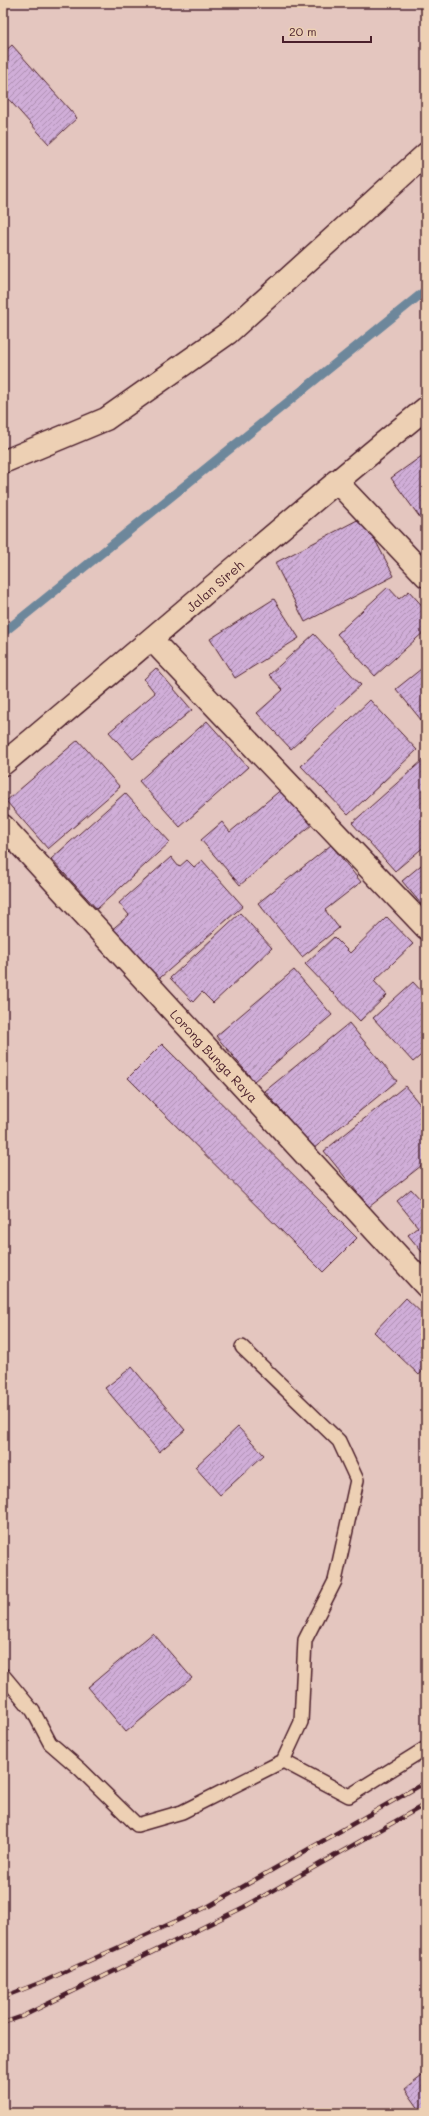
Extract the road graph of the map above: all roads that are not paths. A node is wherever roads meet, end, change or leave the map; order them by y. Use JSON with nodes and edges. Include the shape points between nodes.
{"nodes":[{"id":1,"x":426,"y":154,"type":"edge"},
{"id":2,"x":426,"y":408,"type":"edge"},
{"id":3,"x":3,"y":462,"type":"edge"},
{"id":4,"x":336,"y":481,"type":"junction"},
{"id":5,"x":426,"y":576,"type":"edge"},
{"id":6,"x":152,"y":640,"type":"junction"},
{"id":7,"x":3,"y":764,"type":"edge"},
{"id":8,"x":3,"y":826,"type":"edge"},
{"id":9,"x":426,"y":928,"type":"edge"},
{"id":10,"x":426,"y":1286,"type":"edge"},
{"id":11,"x":242,"y":1347,"type":"dead end"},
{"id":12,"x":3,"y":1675,"type":"edge"},
{"id":13,"x":426,"y":1748,"type":"edge"},
{"id":14,"x":283,"y":1761,"type":"junction"}],
"edges":[{"from":1,"to":3,"type":"street","via":[[228,333],[106,419]]},
{"from":2,"to":4,"type":"street","name":"Jalan Sireh"},
{"from":4,"to":5,"type":"street"},
{"from":4,"to":6,"type":"street","name":"Jalan Sireh"},
{"from":6,"to":7,"type":"street","name":"Jalan Sireh"},
{"from":6,"to":9,"type":"street"},
{"from":8,"to":10,"type":"street","name":"Lorong Bunga Raya"},
{"from":11,"to":14,"type":"lane","via":[[339,1441],[357,1480],[335,1581],[305,1640],[301,1722]]},
{"from":12,"to":14,"type":"lane","via":[[33,1712],[50,1743],[137,1824],[182,1812]]},
{"from":13,"to":14,"type":"lane","via":[[349,1796]]}]}
